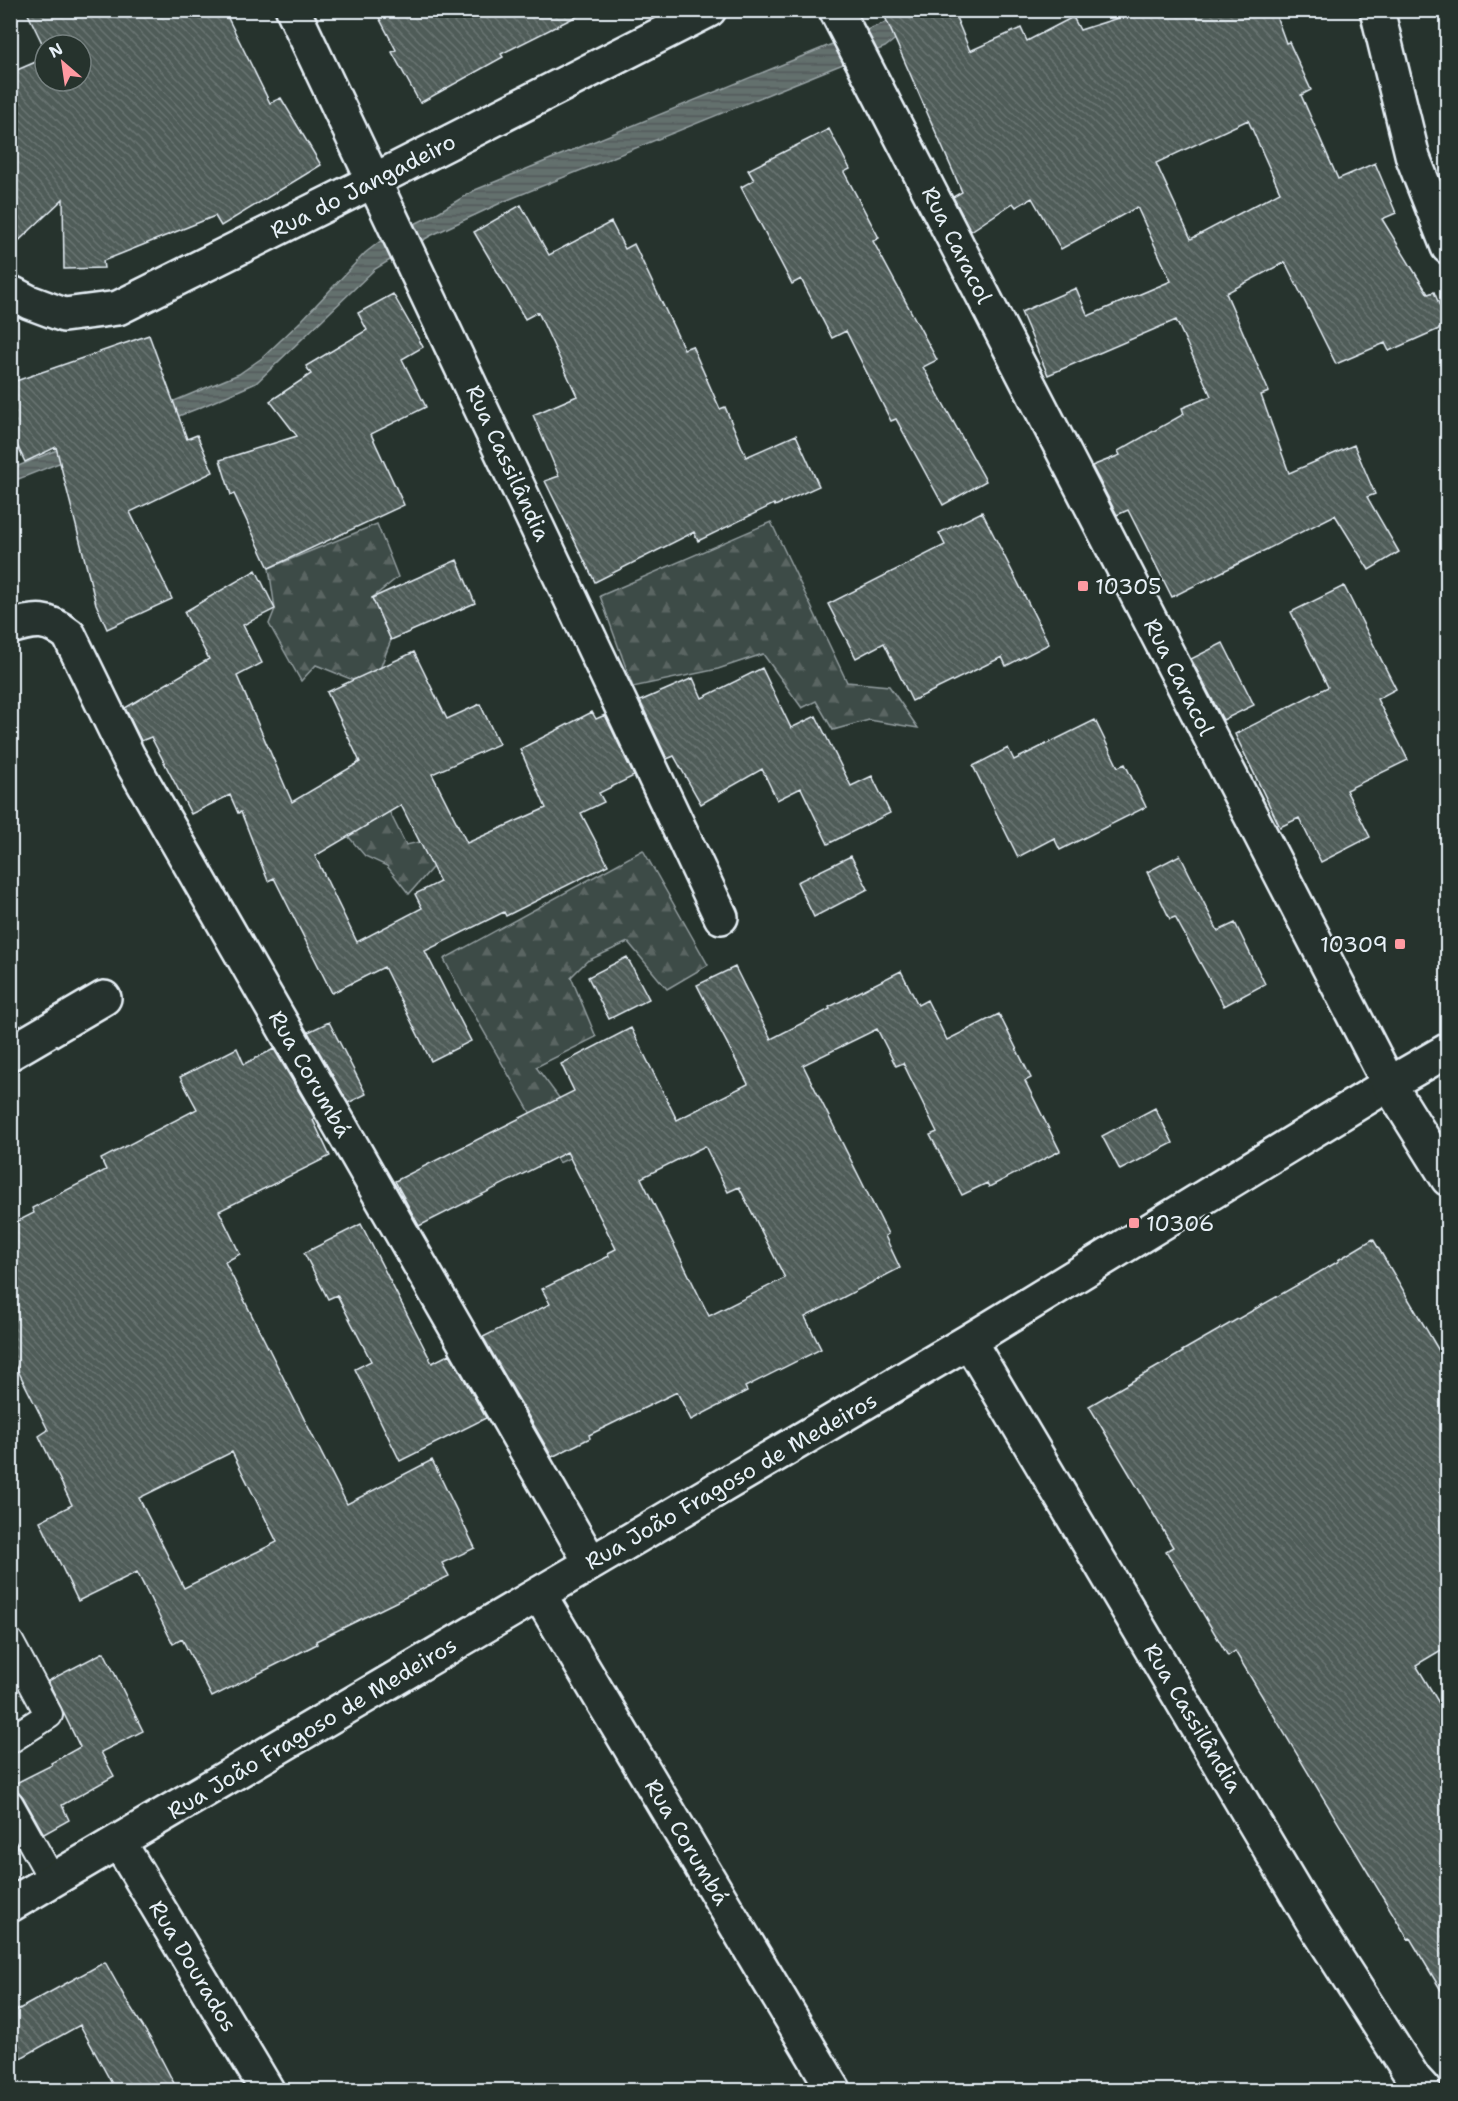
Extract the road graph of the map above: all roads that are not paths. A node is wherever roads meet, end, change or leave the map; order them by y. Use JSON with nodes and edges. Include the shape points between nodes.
{"nodes":[{"id":1,"x":293,"y":10,"type":"edge"},
{"id":2,"x":709,"y":10,"type":"edge"},
{"id":3,"x":1377,"y":10,"type":"edge"},
{"id":4,"x":841,"y":20,"type":"edge"},
{"id":5,"x":379,"y":194,"type":"junction"},
{"id":6,"x":1448,"y":247,"type":"edge"},
{"id":7,"x":10,"y":292,"type":"edge"},
{"id":8,"x":10,"y":627,"type":"edge"},
{"id":9,"x":721,"y":917,"type":"dead end"},
{"id":10,"x":104,"y":998,"type":"dead end"},
{"id":11,"x":1448,"y":1050,"type":"edge"},
{"id":12,"x":10,"y":1053,"type":"edge"},
{"id":13,"x":1389,"y":1084,"type":"junction"},
{"id":14,"x":1448,"y":1179,"type":"edge"},
{"id":15,"x":969,"y":1341,"type":"junction"},
{"id":16,"x":591,"y":1563,"type":"junction"},
{"id":17,"x":539,"y":1594,"type":"junction"},
{"id":18,"x":10,"y":1642,"type":"edge"},
{"id":19,"x":10,"y":1740,"type":"edge"},
{"id":20,"x":10,"y":1804,"type":"edge"},
{"id":21,"x":119,"y":1842,"type":"junction"},
{"id":22,"x":53,"y":1881,"type":"junction"},
{"id":23,"x":10,"y":1905,"type":"edge"},
{"id":24,"x":267,"y":2091,"type":"edge"},
{"id":25,"x":834,"y":2091,"type":"edge"},
{"id":26,"x":1424,"y":2091,"type":"edge"}],
"edges":[{"from":1,"to":5,"type":"street","name":"Rua Cassilândia"},
{"from":2,"to":5,"type":"street","name":"Rua do Jangadeiro"},
{"from":3,"to":6,"type":"street","via":[[1413,158]]},
{"from":4,"to":13,"type":"street","name":"Rua Caracol"},
{"from":5,"to":7,"type":"street","name":"Rua do Jangadeiro","via":[[118,308],[64,315]]},
{"from":5,"to":9,"type":"street","name":"Rua Cassilândia"},
{"from":8,"to":16,"type":"street","name":"Rua Corumbá","via":[[32,620],[55,624],[69,635],[128,756]]},
{"from":10,"to":12,"type":"street"},
{"from":11,"to":13,"type":"street","name":"Rua João Fragoso de Medeiros"},
{"from":13,"to":14,"type":"street","name":"Rua Caracol"},
{"from":13,"to":15,"type":"street","name":"Rua João Fragoso de Medeiros"},
{"from":15,"to":16,"type":"street","name":"Rua João Fragoso de Medeiros"},
{"from":15,"to":26,"type":"street","name":"Rua Cassilândia","via":[[1312,1920]]},
{"from":16,"to":17,"type":"street","name":"Rua João Fragoso de Medeiros"},
{"from":17,"to":21,"type":"street","name":"Rua João Fragoso de Medeiros"},
{"from":17,"to":25,"type":"street","name":"Rua Corumbá"},
{"from":18,"to":19,"type":"street","via":[[49,1715]]},
{"from":20,"to":22,"type":"street"},
{"from":21,"to":22,"type":"street","name":"Rua João Fragoso de Medeiros"},
{"from":21,"to":24,"type":"street","name":"Rua Dourados"},
{"from":22,"to":23,"type":"street","name":"Rua João Fragoso de Medeiros"}]}
